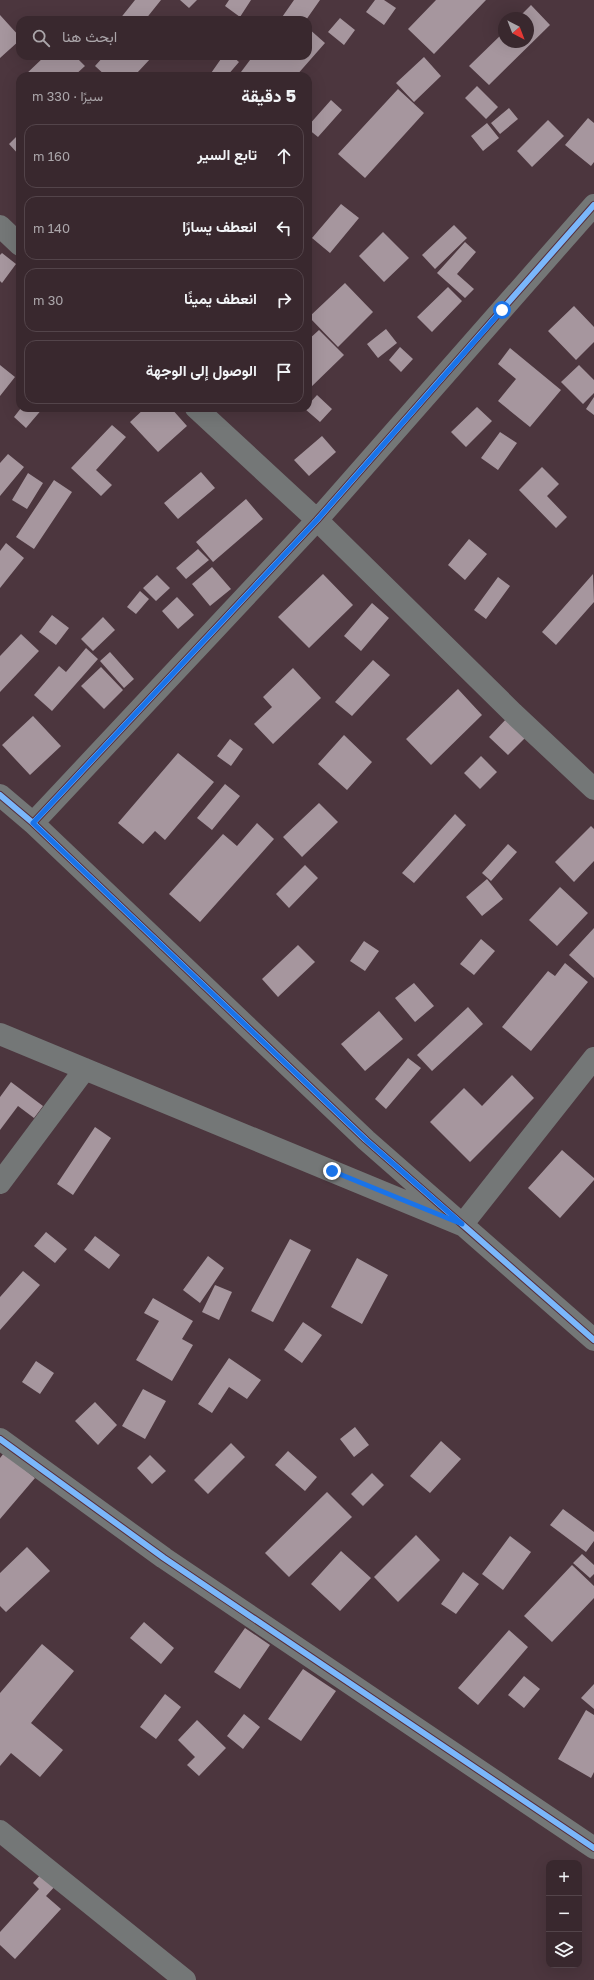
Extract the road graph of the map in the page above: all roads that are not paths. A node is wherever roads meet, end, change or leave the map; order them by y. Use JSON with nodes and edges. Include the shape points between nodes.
{"nodes":[{"id":1,"x":594,"y":205,"type":"edge"},
{"id":2,"x":0,"y":226,"type":"edge"},
{"id":3,"x":16,"y":241,"type":"edge"},
{"id":4,"x":200,"y":412,"type":"edge"},
{"id":5,"x":317,"y":520,"type":"junction"},
{"id":6,"x":594,"y":788,"type":"edge"},
{"id":7,"x":0,"y":795,"type":"edge"},
{"id":8,"x":33,"y":823,"type":"junction"},
{"id":9,"x":0,"y":1034,"type":"edge"},
{"id":10,"x":594,"y":1058,"type":"edge"},
{"id":11,"x":85,"y":1069,"type":"junction"},
{"id":12,"x":0,"y":1183,"type":"edge"},
{"id":13,"x":462,"y":1224,"type":"junction"},
{"id":14,"x":594,"y":1340,"type":"edge"},
{"id":15,"x":0,"y":1439,"type":"edge"},
{"id":16,"x":0,"y":1831,"type":"edge"},
{"id":17,"x":594,"y":1848,"type":"edge"},
{"id":18,"x":185,"y":1980,"type":"edge"}],
"edges":[{"from":1,"to":5,"type":"street"},
{"from":2,"to":3,"type":"street"},
{"from":4,"to":5,"type":"street"},
{"from":5,"to":6,"type":"street","via":[[513,713]]},
{"from":5,"to":8,"type":"street"},
{"from":7,"to":8,"type":"street"},
{"from":8,"to":13,"type":"street","via":[[366,1140]]},
{"from":9,"to":11,"type":"street"},
{"from":10,"to":13,"type":"street"},
{"from":11,"to":12,"type":"street"},
{"from":11,"to":13,"type":"street"},
{"from":13,"to":14,"type":"street"},
{"from":15,"to":17,"type":"street","via":[[164,1558]]},
{"from":16,"to":18,"type":"street"}]}
